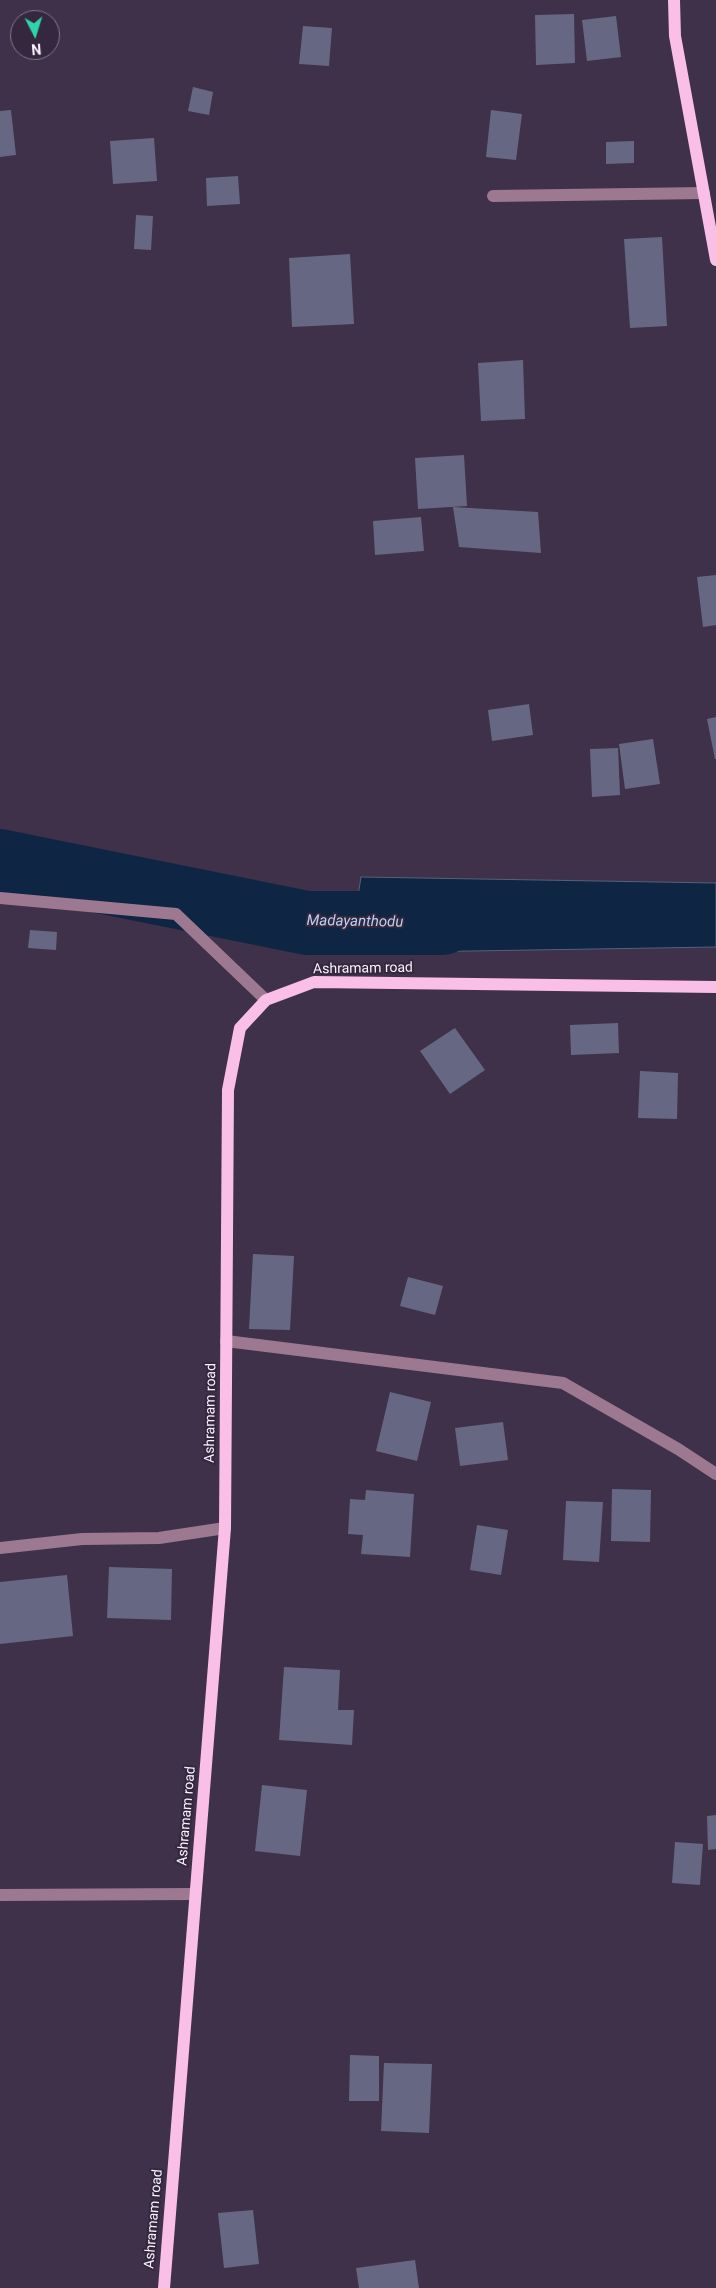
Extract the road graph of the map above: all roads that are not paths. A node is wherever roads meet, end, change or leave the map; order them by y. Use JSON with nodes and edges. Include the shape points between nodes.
{"nodes":[{"id":1,"x":674,"y":0,"type":"edge"},
{"id":2,"x":704,"y":193,"type":"junction"},
{"id":3,"x":492,"y":196,"type":"dead end"},
{"id":4,"x":716,"y":260,"type":"edge"},
{"id":5,"x":0,"y":898,"type":"edge"},
{"id":6,"x":716,"y":987,"type":"edge"},
{"id":7,"x":266,"y":1000,"type":"junction"},
{"id":8,"x":226,"y":1341,"type":"junction"},
{"id":9,"x":716,"y":1474,"type":"edge"},
{"id":10,"x":225,"y":1528,"type":"junction"},
{"id":11,"x":0,"y":1548,"type":"edge"},
{"id":12,"x":195,"y":1894,"type":"junction"},
{"id":13,"x":0,"y":1895,"type":"edge"},
{"id":14,"x":164,"y":2288,"type":"edge"}],
"edges":[{"from":1,"to":2,"type":"main road","via":[[676,36]]},
{"from":2,"to":3,"type":"street"},
{"from":2,"to":4,"type":"main road"},
{"from":5,"to":7,"type":"street","via":[[176,914]]},
{"from":6,"to":7,"type":"main road","name":"Ashramam road","via":[[314,982]]},
{"from":7,"to":8,"type":"main road","name":"Ashramam road","via":[[240,1028],[228,1090]]},
{"from":8,"to":9,"type":"street","via":[[562,1383]]},
{"from":8,"to":10,"type":"main road","name":"Ashramam road"},
{"from":10,"to":11,"type":"street","via":[[159,1538],[82,1539]]},
{"from":10,"to":12,"type":"main road","name":"Ashramam road"},
{"from":12,"to":13,"type":"street"},
{"from":12,"to":14,"type":"main road","name":"Ashramam road"}]}
